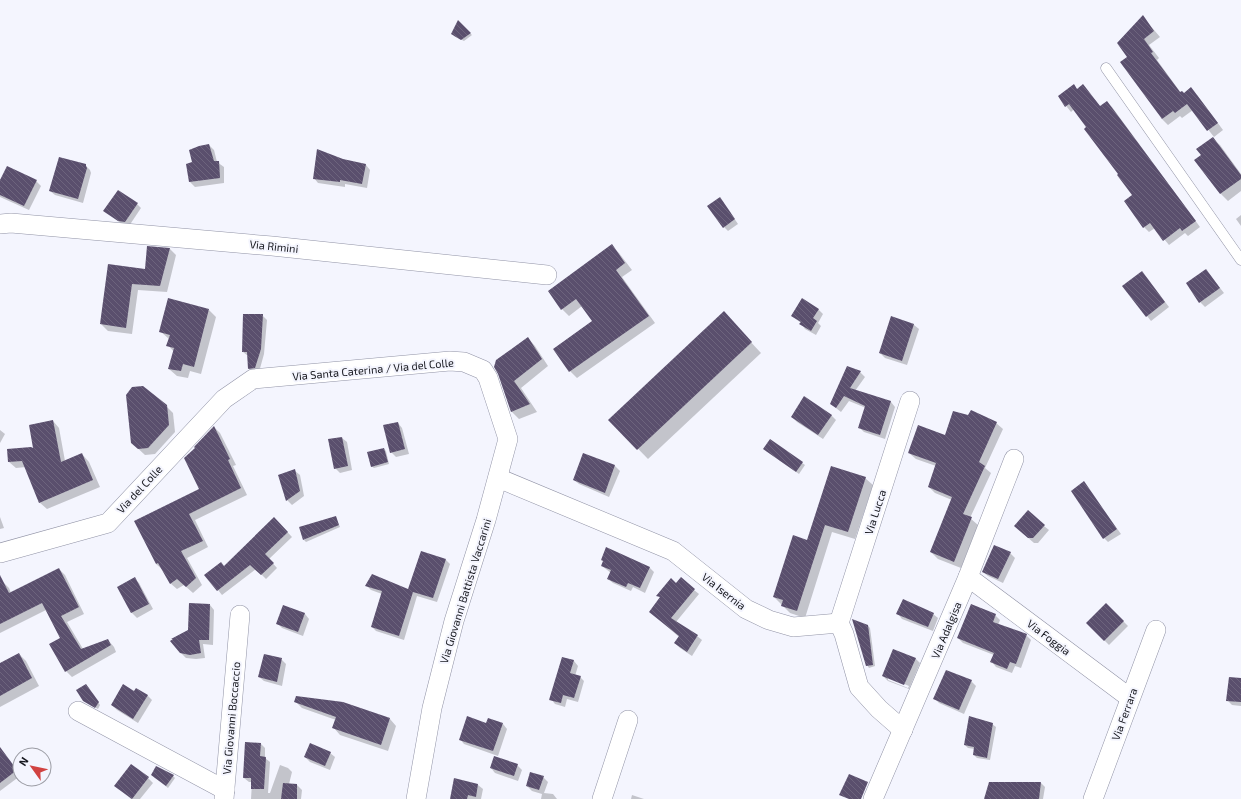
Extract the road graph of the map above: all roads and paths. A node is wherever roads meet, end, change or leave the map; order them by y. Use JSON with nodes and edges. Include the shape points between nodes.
{"nodes":[{"id":1,"x":1106,"y":68,"type":"dead end"},
{"id":2,"x":0,"y":224,"type":"edge"},
{"id":3,"x":1241,"y":260,"type":"edge"},
{"id":4,"x":547,"y":275,"type":"dead end"},
{"id":5,"x":252,"y":379,"type":"joint"},
{"id":6,"x":910,"y":400,"type":"dead end"},
{"id":7,"x":1014,"y":459,"type":"dead end"},
{"id":8,"x":498,"y":478,"type":"junction"},
{"id":9,"x":0,"y":553,"type":"edge"},
{"id":10,"x":968,"y":577,"type":"junction"},
{"id":11,"x":240,"y":615,"type":"dead end"},
{"id":12,"x":839,"y":623,"type":"junction"},
{"id":13,"x":1156,"y":630,"type":"dead end"},
{"id":14,"x":1130,"y":698,"type":"junction"},
{"id":15,"x":78,"y":711,"type":"dead end"},
{"id":16,"x":628,"y":720,"type":"dead end"},
{"id":17,"x":903,"y":730,"type":"junction"},
{"id":18,"x":225,"y":794,"type":"edge"},
{"id":19,"x":416,"y":799,"type":"edge"},
{"id":20,"x":602,"y":799,"type":"edge"},
{"id":21,"x":873,"y":799,"type":"edge"},
{"id":22,"x":1094,"y":799,"type":"edge"}],
"edges":[{"from":1,"to":3,"type":"lane"},
{"from":2,"to":4,"type":"street","name":"Via Rimini","via":[[272,246]]},
{"from":5,"to":8,"type":"street","name":"Via Santa Caterina / Via del Colle","via":[[450,361],[464,362],[483,370],[488,378],[508,439]]},
{"from":5,"to":9,"type":"street","name":"Via del Colle","via":[[224,399],[108,523]]},
{"from":6,"to":12,"type":"street","name":"Via Lucca"},
{"from":7,"to":10,"type":"street","name":"Via Adalgisa"},
{"from":8,"to":12,"type":"street","name":"Via Isernia","via":[[672,550],[746,609],[769,620],[793,627]]},
{"from":8,"to":19,"type":"street","name":"Via Giovanni Battista Vaccarini","via":[[454,621],[432,708]]},
{"from":10,"to":14,"type":"street","name":"Via Foggia"},
{"from":10,"to":17,"type":"street","name":"Via Adalgisa"},
{"from":11,"to":18,"type":"street","name":"Via Giovanni Boccaccio"},
{"from":12,"to":17,"type":"street","via":[[859,687]]},
{"from":13,"to":14,"type":"street","name":"Via Ferrara"},
{"from":14,"to":22,"type":"street","name":"Via Ferrara"},
{"from":15,"to":18,"type":"street"},
{"from":16,"to":20,"type":"street"},
{"from":17,"to":21,"type":"street","name":"Via Adalgisa"}]}
